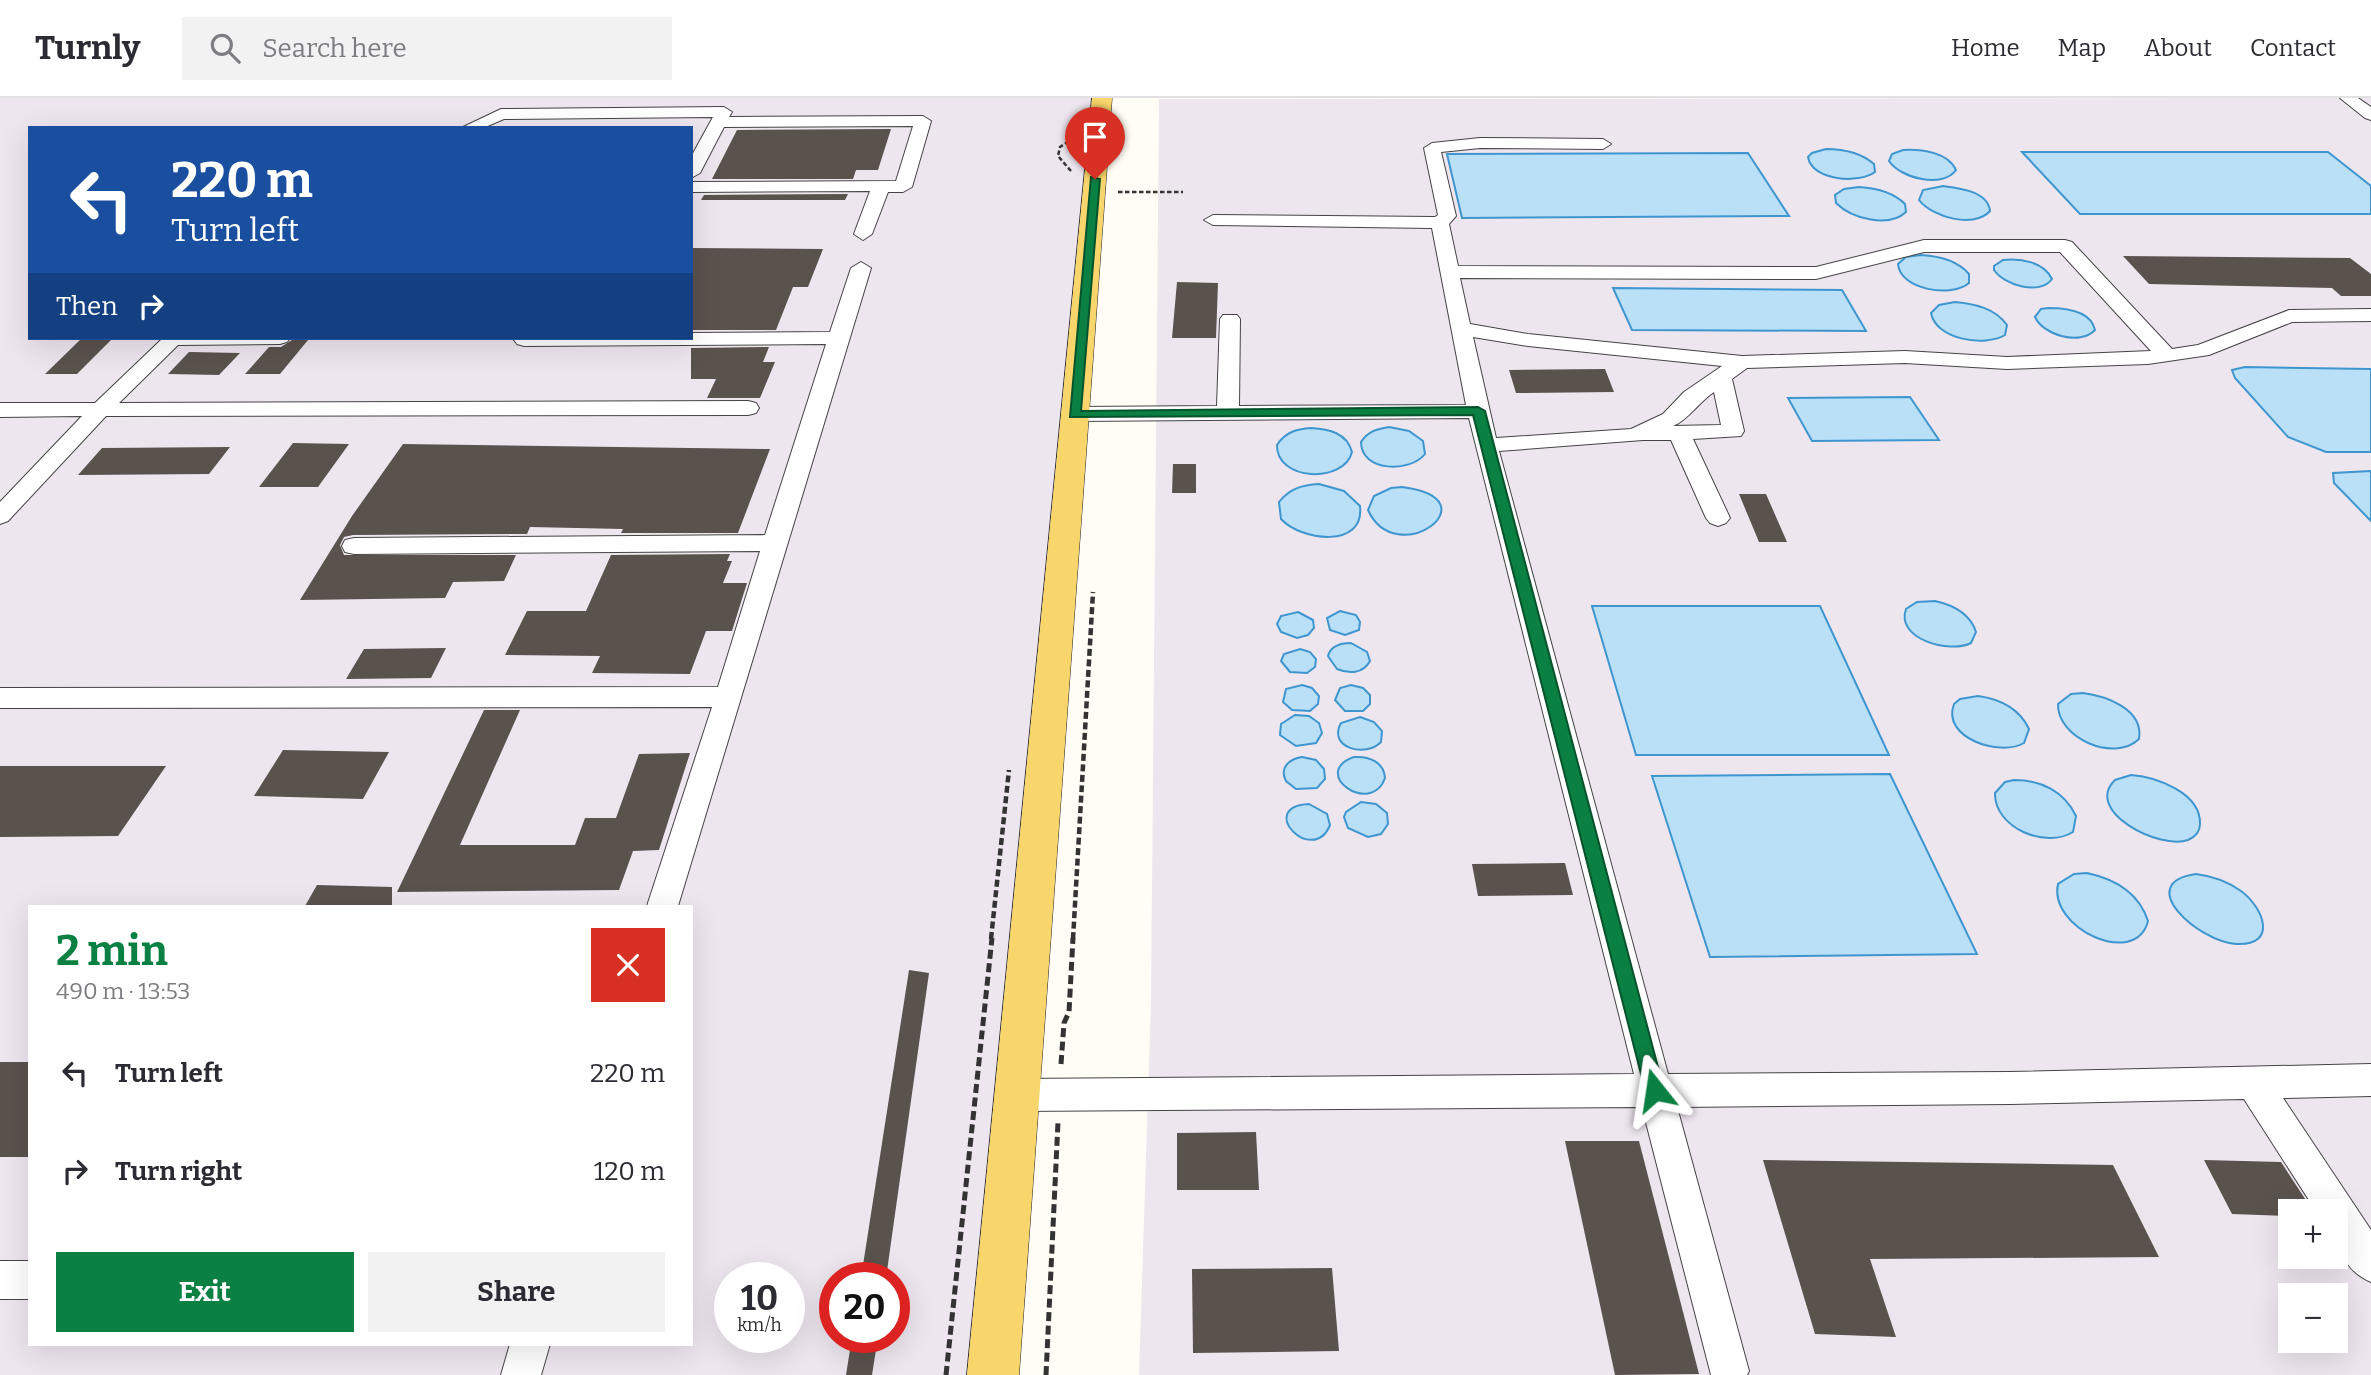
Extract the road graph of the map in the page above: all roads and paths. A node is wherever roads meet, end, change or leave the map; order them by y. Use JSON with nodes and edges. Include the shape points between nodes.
{"nodes":[{"id":1,"x":1102,"y":98,"type":"edge"},
{"id":2,"x":2348,"y":98,"type":"edge"},
{"id":3,"x":2371,"y":115,"type":"edge"},
{"id":4,"x":718,"y":122,"type":"junction"},
{"id":5,"x":1073,"y":125,"type":"dead end"},
{"id":6,"x":474,"y":126,"type":"edge"},
{"id":7,"x":1603,"y":144,"type":"dead end"},
{"id":8,"x":693,"y":169,"type":"edge"},
{"id":9,"x":1074,"y":176,"type":"dead end"},
{"id":10,"x":1119,"y":179,"type":"dead end"},
{"id":11,"x":693,"y":187,"type":"edge"},
{"id":12,"x":881,"y":187,"type":"junction"},
{"id":13,"x":1118,"y":192,"type":"junction"},
{"id":14,"x":1183,"y":192,"type":"dead end"},
{"id":15,"x":1117,"y":205,"type":"dead end"},
{"id":16,"x":1213,"y":220,"type":"dead end"},
{"id":17,"x":1440,"y":223,"type":"junction"},
{"id":18,"x":863,"y":234,"type":"dead end"},
{"id":19,"x":861,"y":268,"type":"dead end"},
{"id":20,"x":1449,"y":272,"type":"junction"},
{"id":21,"x":2371,"y":316,"type":"edge"},
{"id":22,"x":1230,"y":319,"type":"dead end"},
{"id":23,"x":1461,"y":329,"type":"junction"},
{"id":24,"x":838,"y":338,"type":"junction"},
{"id":25,"x":693,"y":339,"type":"edge"},
{"id":26,"x":172,"y":340,"type":"edge"},
{"id":27,"x":2167,"y":355,"type":"junction"},
{"id":28,"x":1742,"y":362,"type":"junction"},
{"id":29,"x":1721,"y":377,"type":"junction"},
{"id":30,"x":748,"y":408,"type":"dead end"},
{"id":31,"x":0,"y":410,"type":"edge"},
{"id":32,"x":100,"y":410,"type":"junction"},
{"id":33,"x":1478,"y":411,"type":"junction"},
{"id":34,"x":1228,"y":413,"type":"junction"},
{"id":35,"x":1075,"y":414,"type":"junction"},
{"id":36,"x":1679,"y":433,"type":"junction"},
{"id":37,"x":1635,"y":435,"type":"junction"},
{"id":38,"x":1486,"y":445,"type":"junction"},
{"id":39,"x":0,"y":516,"type":"edge"},
{"id":40,"x":1718,"y":518,"type":"dead end"},
{"id":41,"x":775,"y":543,"type":"junction"},
{"id":42,"x":354,"y":546,"type":"dead end"},
{"id":43,"x":1093,"y":588,"type":"dead end"},
{"id":44,"x":729,"y":696,"type":"junction"},
{"id":45,"x":0,"y":698,"type":"edge"},
{"id":46,"x":663,"y":905,"type":"edge"},
{"id":47,"x":2371,"y":1080,"type":"edge"},
{"id":48,"x":2253,"y":1083,"type":"junction"},
{"id":49,"x":1655,"y":1090,"type":"junction"},
{"id":50,"x":1017,"y":1095,"type":"junction"},
{"id":51,"x":1059,"y":1095,"type":"junction"},
{"id":52,"x":2371,"y":1263,"type":"edge"},
{"id":53,"x":0,"y":1280,"type":"edge"},
{"id":54,"x":28,"y":1280,"type":"edge"},
{"id":55,"x":529,"y":1346,"type":"edge"},
{"id":56,"x":1729,"y":1371,"type":"dead end"},
{"id":57,"x":521,"y":1375,"type":"edge"},
{"id":58,"x":993,"y":1375,"type":"edge"},
{"id":59,"x":1046,"y":1375,"type":"edge"}],
"edges":[{"from":1,"to":35,"type":"main road"},
{"from":2,"to":3,"type":"lane"},
{"from":4,"to":6,"type":"lane","via":[[724,112],[501,114]]},
{"from":4,"to":8,"type":"lane"},
{"from":4,"to":12,"type":"lane","via":[[923,121],[903,187]]},
{"from":5,"to":9,"type":"path","via":[[1072,139],[1060,147],[1058,156]]},
{"from":7,"to":17,"type":"lane","via":[[1480,143],[1432,148],[1447,216]]},
{"from":10,"to":13,"type":"path"},
{"from":11,"to":12,"type":"lane"},
{"from":12,"to":18,"type":"lane"},
{"from":13,"to":14,"type":"path"},
{"from":13,"to":15,"type":"path"},
{"from":16,"to":17,"type":"lane"},
{"from":17,"to":20,"type":"lane"},
{"from":19,"to":24,"type":"lane"},
{"from":20,"to":23,"type":"lane"},
{"from":20,"to":27,"type":"lane","via":[[1816,273],[1924,246],[2065,246]]},
{"from":21,"to":27,"type":"lane","via":[[2289,316],[2202,351]]},
{"from":22,"to":34,"type":"lane"},
{"from":23,"to":28,"type":"lane"},
{"from":23,"to":33,"type":"lane"},
{"from":24,"to":25,"type":"lane"},
{"from":24,"to":41,"type":"lane"},
{"from":26,"to":32,"type":"lane"},
{"from":27,"to":28,"type":"lane","via":[[2007,363],[1905,357]]},
{"from":28,"to":29,"type":"lane"},
{"from":29,"to":36,"type":"lane","via":[[1732,431]]},
{"from":29,"to":37,"type":"lane","via":[[1671,419]]},
{"from":30,"to":32,"type":"lane"},
{"from":31,"to":32,"type":"lane"},
{"from":32,"to":39,"type":"lane"},
{"from":33,"to":34,"type":"lane"},
{"from":33,"to":38,"type":"lane"},
{"from":34,"to":35,"type":"lane"},
{"from":35,"to":50,"type":"main road"},
{"from":36,"to":37,"type":"lane"},
{"from":36,"to":40,"type":"lane"},
{"from":37,"to":38,"type":"lane"},
{"from":38,"to":49,"type":"lane"},
{"from":41,"to":42,"type":"lane"},
{"from":41,"to":44,"type":"lane"},
{"from":43,"to":51,"type":"path","via":[[1069,1012],[1064,1023]]},
{"from":44,"to":45,"type":"lane"},
{"from":44,"to":46,"type":"lane"},
{"from":47,"to":48,"type":"lane"},
{"from":48,"to":49,"type":"lane"},
{"from":48,"to":52,"type":"lane"},
{"from":49,"to":51,"type":"lane"},
{"from":49,"to":56,"type":"lane"},
{"from":50,"to":51,"type":"lane"},
{"from":50,"to":58,"type":"main road"},
{"from":51,"to":59,"type":"path"},
{"from":53,"to":54,"type":"lane"},
{"from":55,"to":57,"type":"lane"}]}
